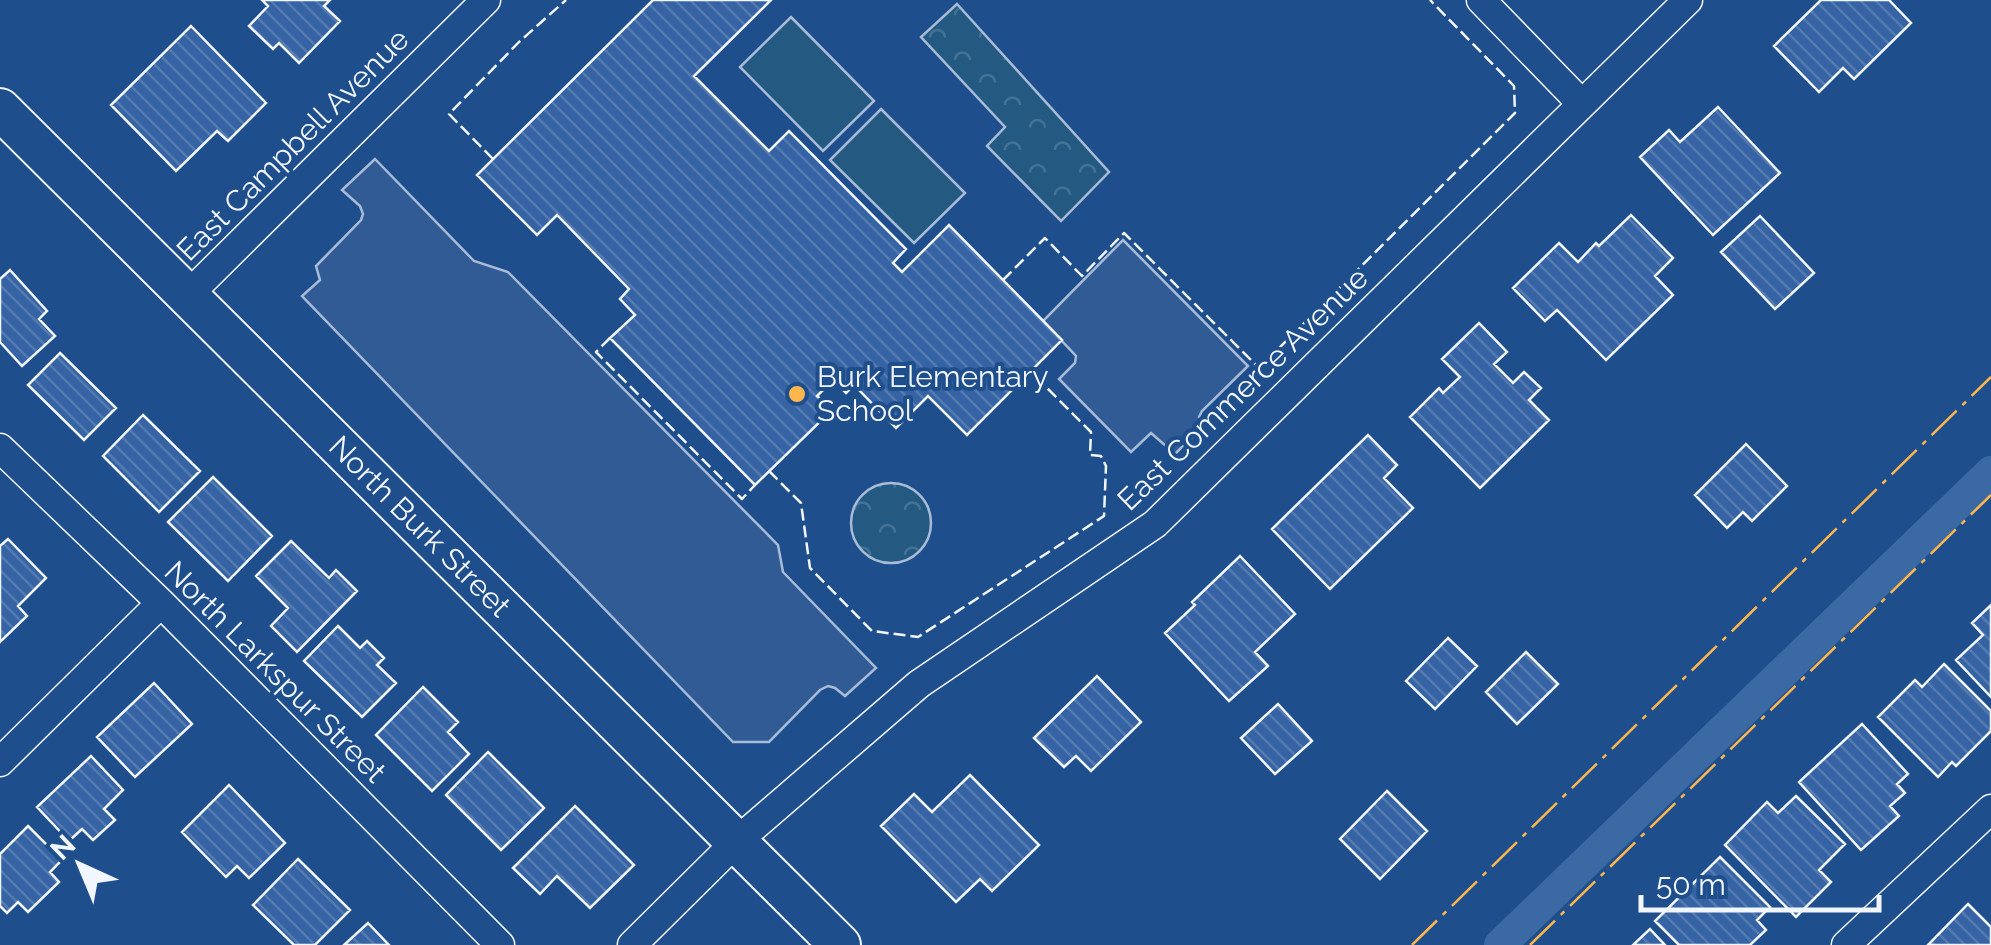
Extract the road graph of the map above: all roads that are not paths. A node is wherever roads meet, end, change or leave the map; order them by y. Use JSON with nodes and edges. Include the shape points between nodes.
{"nodes":[{"id":1,"x":486,"y":0,"type":"edge"},
{"id":2,"x":1481,"y":0,"type":"edge"},
{"id":3,"x":1688,"y":0,"type":"edge"},
{"id":4,"x":1582,"y":104,"type":"junction"},
{"id":5,"x":0,"y":109,"type":"edge"},
{"id":6,"x":188,"y":295,"type":"junction"},
{"id":7,"x":0,"y":448,"type":"edge"},
{"id":8,"x":161,"y":603,"type":"junction"},
{"id":9,"x":0,"y":762,"type":"edge"},
{"id":10,"x":1991,"y":810,"type":"edge"},
{"id":11,"x":737,"y":842,"type":"junction"},
{"id":12,"x":500,"y":945,"type":"edge"},
{"id":13,"x":632,"y":945,"type":"edge"},
{"id":14,"x":840,"y":945,"type":"edge"},
{"id":15,"x":1846,"y":945,"type":"edge"}],
"edges":[{"from":1,"to":6,"type":"street","name":"East Campbell Avenue"},
{"from":2,"to":4,"type":"street"},
{"from":3,"to":4,"type":"street","name":"East Commerce Avenue"},
{"from":4,"to":11,"type":"street","name":"East Commerce Avenue","via":[[1155,524],[919,684]]},
{"from":5,"to":6,"type":"street","name":"North Burk Street"},
{"from":6,"to":11,"type":"street","name":"North Burk Street"},
{"from":7,"to":8,"type":"street","name":"North Larkspur Street"},
{"from":8,"to":9,"type":"street"},
{"from":8,"to":12,"type":"street","name":"North Larkspur Street"},
{"from":10,"to":15,"type":"street"},
{"from":11,"to":13,"type":"street","name":"East Commerce Avenue"},
{"from":11,"to":14,"type":"street","name":"North Burk Street"}]}
